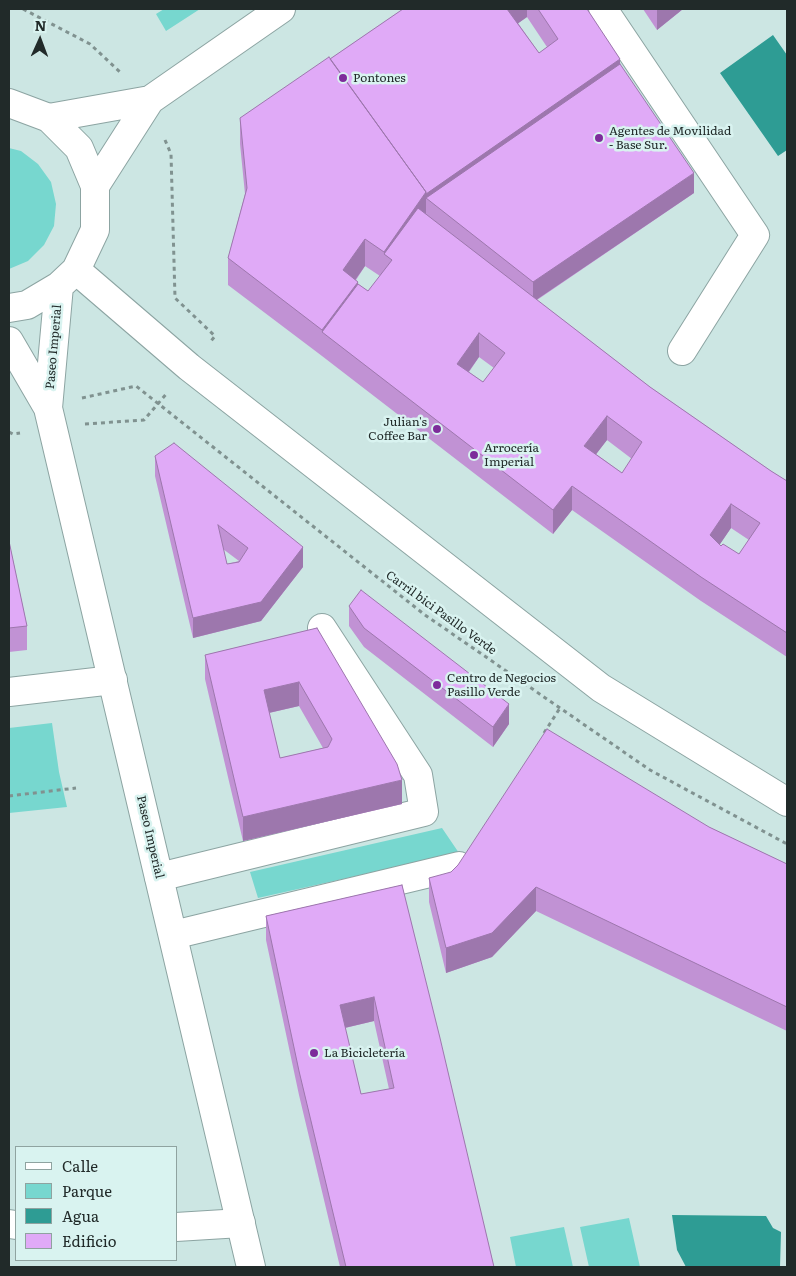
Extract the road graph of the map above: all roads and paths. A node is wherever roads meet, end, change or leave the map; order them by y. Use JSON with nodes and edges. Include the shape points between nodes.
{"nodes":[{"id":1,"x":23,"y":9,"type":"edge"},
{"id":2,"x":282,"y":9,"type":"edge"},
{"id":3,"x":603,"y":9,"type":"edge"},
{"id":4,"x":150,"y":100,"type":"junction"},
{"id":5,"x":10,"y":101,"type":"edge"},
{"id":6,"x":49,"y":118,"type":"junction"},
{"id":7,"x":95,"y":186,"type":"junction"},
{"id":8,"x":67,"y":278,"type":"junction"},
{"id":9,"x":9,"y":308,"type":"edge"},
{"id":10,"x":9,"y":341,"type":"edge"},
{"id":11,"x":682,"y":351,"type":"dead end"},
{"id":12,"x":189,"y":367,"type":"junction"},
{"id":13,"x":99,"y":393,"type":"dead end"},
{"id":14,"x":158,"y":404,"type":"junction"},
{"id":15,"x":50,"y":417,"type":"junction"},
{"id":16,"x":9,"y":432,"type":"edge"},
{"id":17,"x":322,"y":628,"type":"dead end"},
{"id":18,"x":113,"y":680,"type":"junction"},
{"id":19,"x":9,"y":692,"type":"edge"},
{"id":20,"x":560,"y":708,"type":"junction"},
{"id":21,"x":540,"y":740,"type":"edge"},
{"id":22,"x":76,"y":788,"type":"dead end"},
{"id":23,"x":9,"y":796,"type":"edge"},
{"id":24,"x":787,"y":802,"type":"edge"},
{"id":25,"x":787,"y":844,"type":"edge"},
{"id":26,"x":459,"y":866,"type":"edge"},
{"id":27,"x":159,"y":877,"type":"junction"},
{"id":28,"x":173,"y":935,"type":"junction"},
{"id":29,"x":241,"y":1223,"type":"junction"},
{"id":30,"x":178,"y":1227,"type":"edge"},
{"id":31,"x":251,"y":1267,"type":"edge"}],
"edges":[{"from":1,"to":4,"type":"path","via":[[90,44]]},
{"from":2,"to":4,"type":"street"},
{"from":3,"to":11,"type":"street","via":[[755,235]]},
{"from":4,"to":6,"type":"street"},
{"from":4,"to":7,"type":"street"},
{"from":4,"to":12,"type":"path","via":[[171,154],[175,298],[215,336]]},
{"from":5,"to":6,"type":"street"},
{"from":6,"to":7,"type":"street","via":[[79,148]]},
{"from":7,"to":8,"type":"street","name":"Paseo Imperial","via":[[94,230]]},
{"from":8,"to":9,"type":"street","via":[[27,305]]},
{"from":8,"to":12,"type":"street"},
{"from":8,"to":15,"type":"street","name":"Paseo Imperial"},
{"from":10,"to":15,"type":"street","name":"Paseo Imperial"},
{"from":12,"to":14,"type":"path"},
{"from":12,"to":24,"type":"street","via":[[601,688]]},
{"from":13,"to":14,"type":"path","name":"Carril bici Pasillo Verde","via":[[136,386]]},
{"from":14,"to":15,"type":"path","via":[[144,420]]},
{"from":14,"to":20,"type":"path","name":"Carril bici Pasillo Verde","via":[[425,615]]},
{"from":15,"to":16,"type":"path","via":[[13,434]]},
{"from":15,"to":18,"type":"street","name":"Paseo Imperial"},
{"from":17,"to":27,"type":"street","via":[[418,775],[424,812]]},
{"from":18,"to":19,"type":"street"},
{"from":18,"to":27,"type":"street","name":"Paseo Imperial"},
{"from":20,"to":21,"type":"path"},
{"from":20,"to":25,"type":"path","name":"Carril bici Pasillo Verde","via":[[650,770]]},
{"from":22,"to":23,"type":"path"},
{"from":26,"to":28,"type":"street"},
{"from":27,"to":28,"type":"street","name":"Paseo Imperial"},
{"from":28,"to":29,"type":"street","name":"Paseo Imperial"},
{"from":29,"to":30,"type":"street"},
{"from":29,"to":31,"type":"street","name":"Paseo Imperial"}]}
